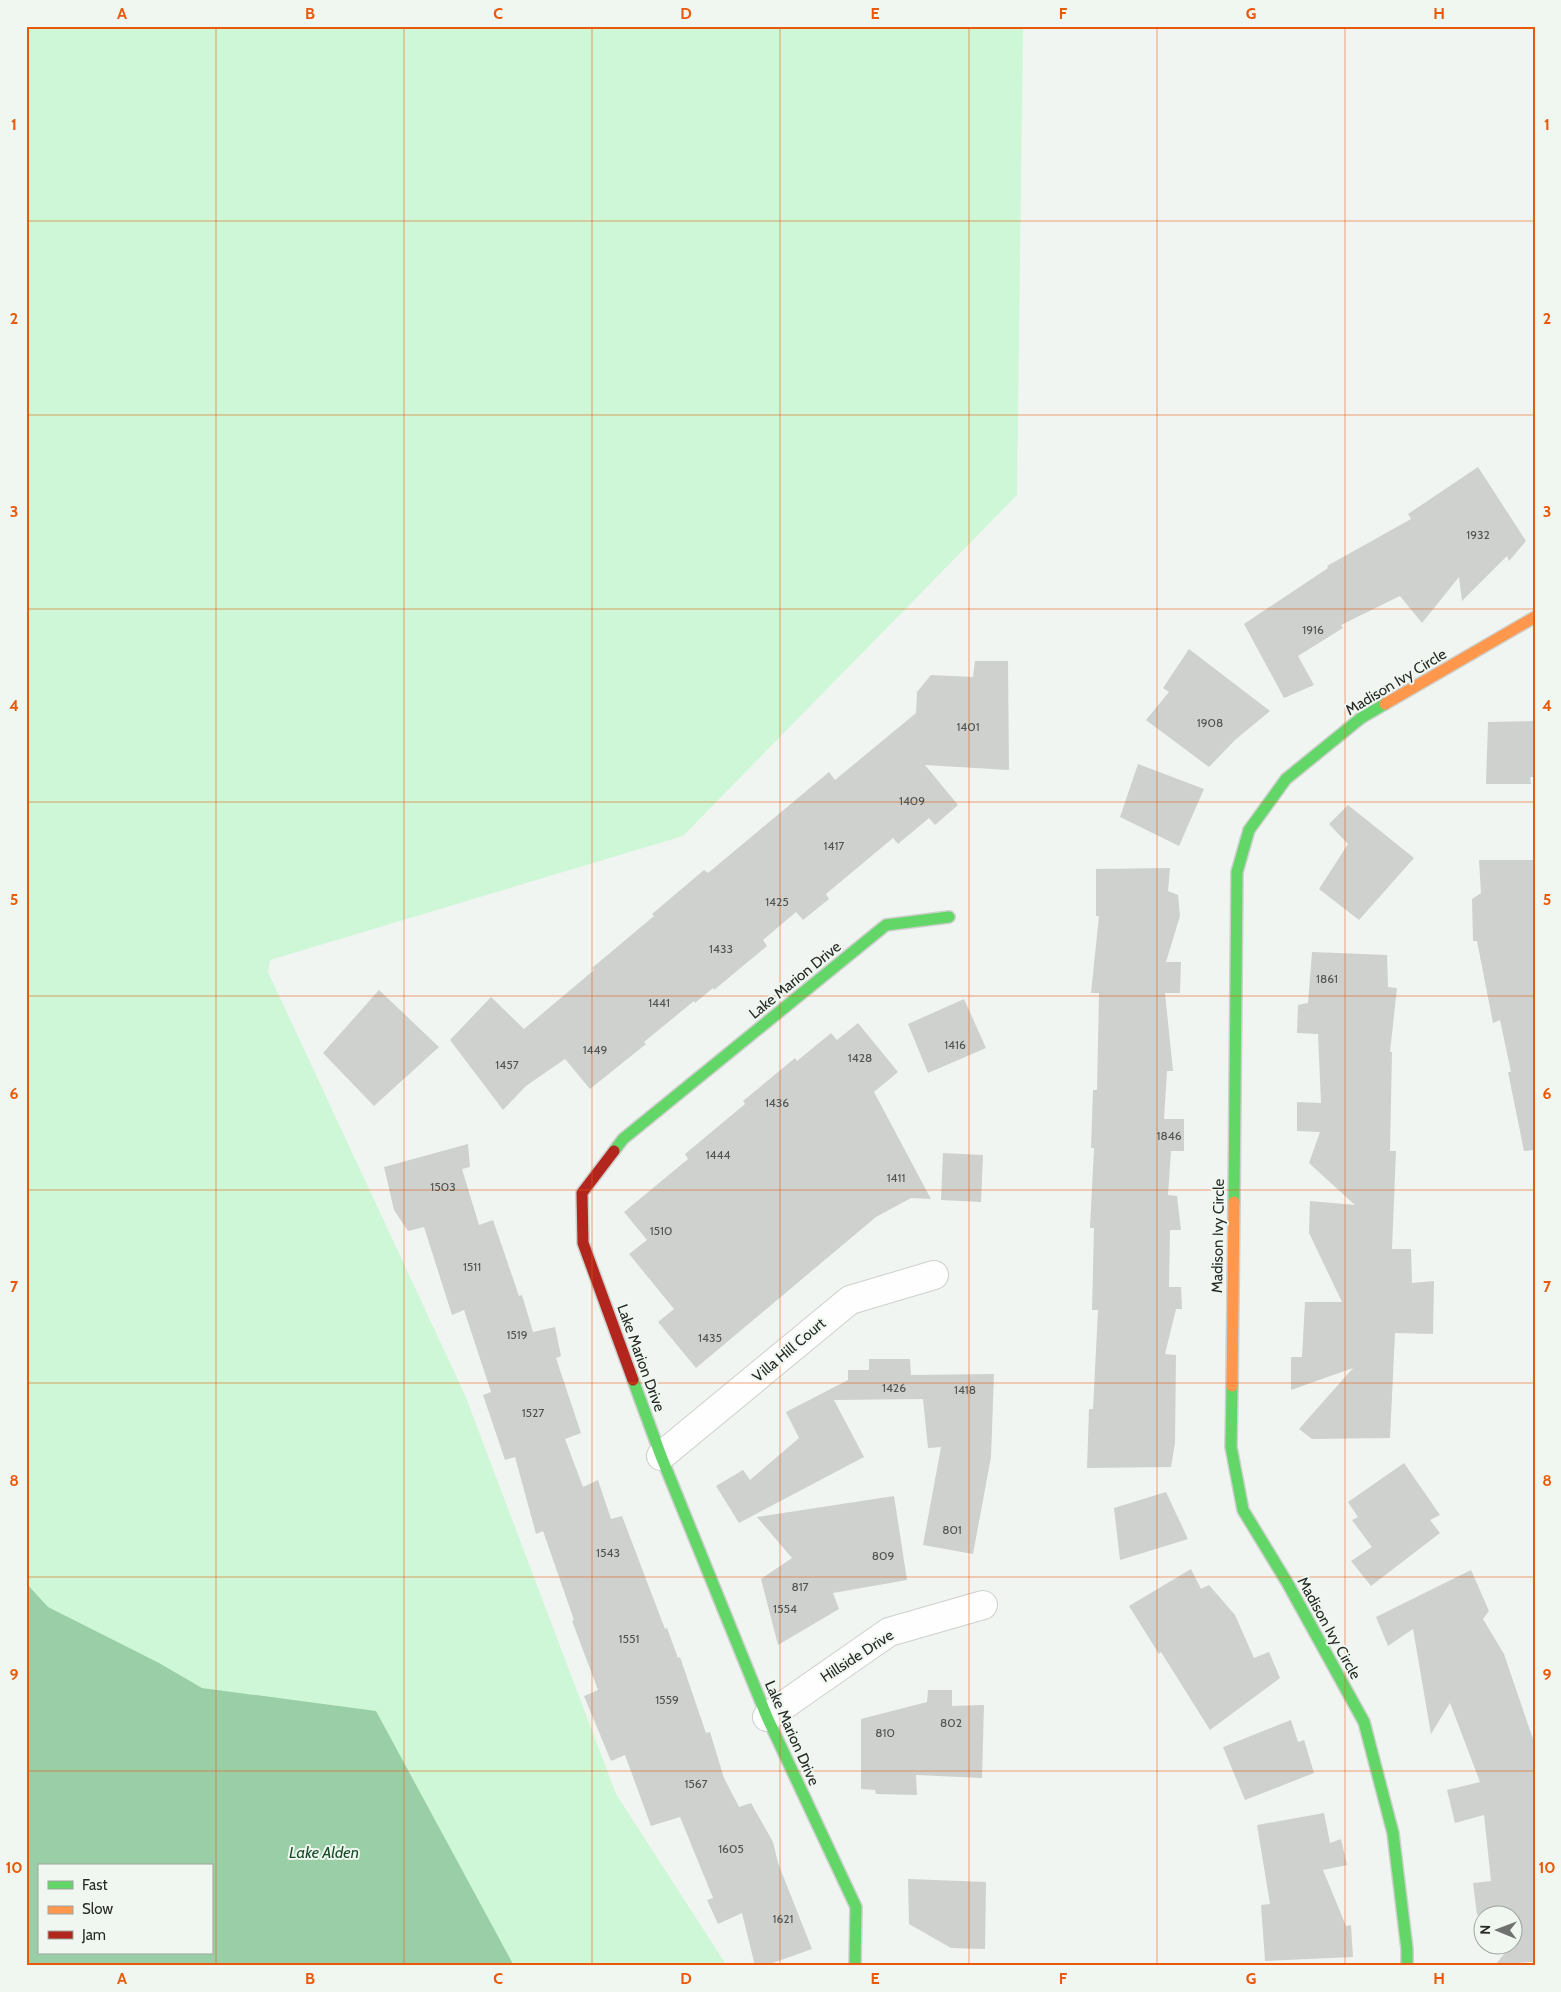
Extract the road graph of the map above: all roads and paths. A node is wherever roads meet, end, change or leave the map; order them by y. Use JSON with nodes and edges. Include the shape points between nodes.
{"nodes":[{"id":1,"x":1535,"y":618,"type":"edge"},
{"id":2,"x":949,"y":917,"type":"dead end"},
{"id":3,"x":934,"y":1275,"type":"dead end"},
{"id":4,"x":661,"y":1456,"type":"junction"},
{"id":5,"x":984,"y":1605,"type":"dead end"},
{"id":6,"x":767,"y":1717,"type":"junction"},
{"id":7,"x":855,"y":1966,"type":"edge"},
{"id":8,"x":1407,"y":1966,"type":"edge"}],
"edges":[{"from":1,"to":8,"type":"street","name":"Madison Ivy Circle","via":[[1361,718],[1286,779],[1249,830],[1237,872],[1230,1447],[1243,1510],[1364,1722],[1393,1833]]},
{"from":2,"to":4,"type":"street","name":"Lake Marion Drive","via":[[886,925],[623,1139],[582,1193],[583,1243]]},
{"from":3,"to":4,"type":"street","name":"Villa Hill Court","via":[[850,1300]]},
{"from":4,"to":6,"type":"street","name":"Lake Marion Drive"},
{"from":5,"to":6,"type":"street","name":"Hillside Drive","via":[[889,1632]]},
{"from":6,"to":7,"type":"street","name":"Lake Marion Drive","via":[[856,1907]]}]}
